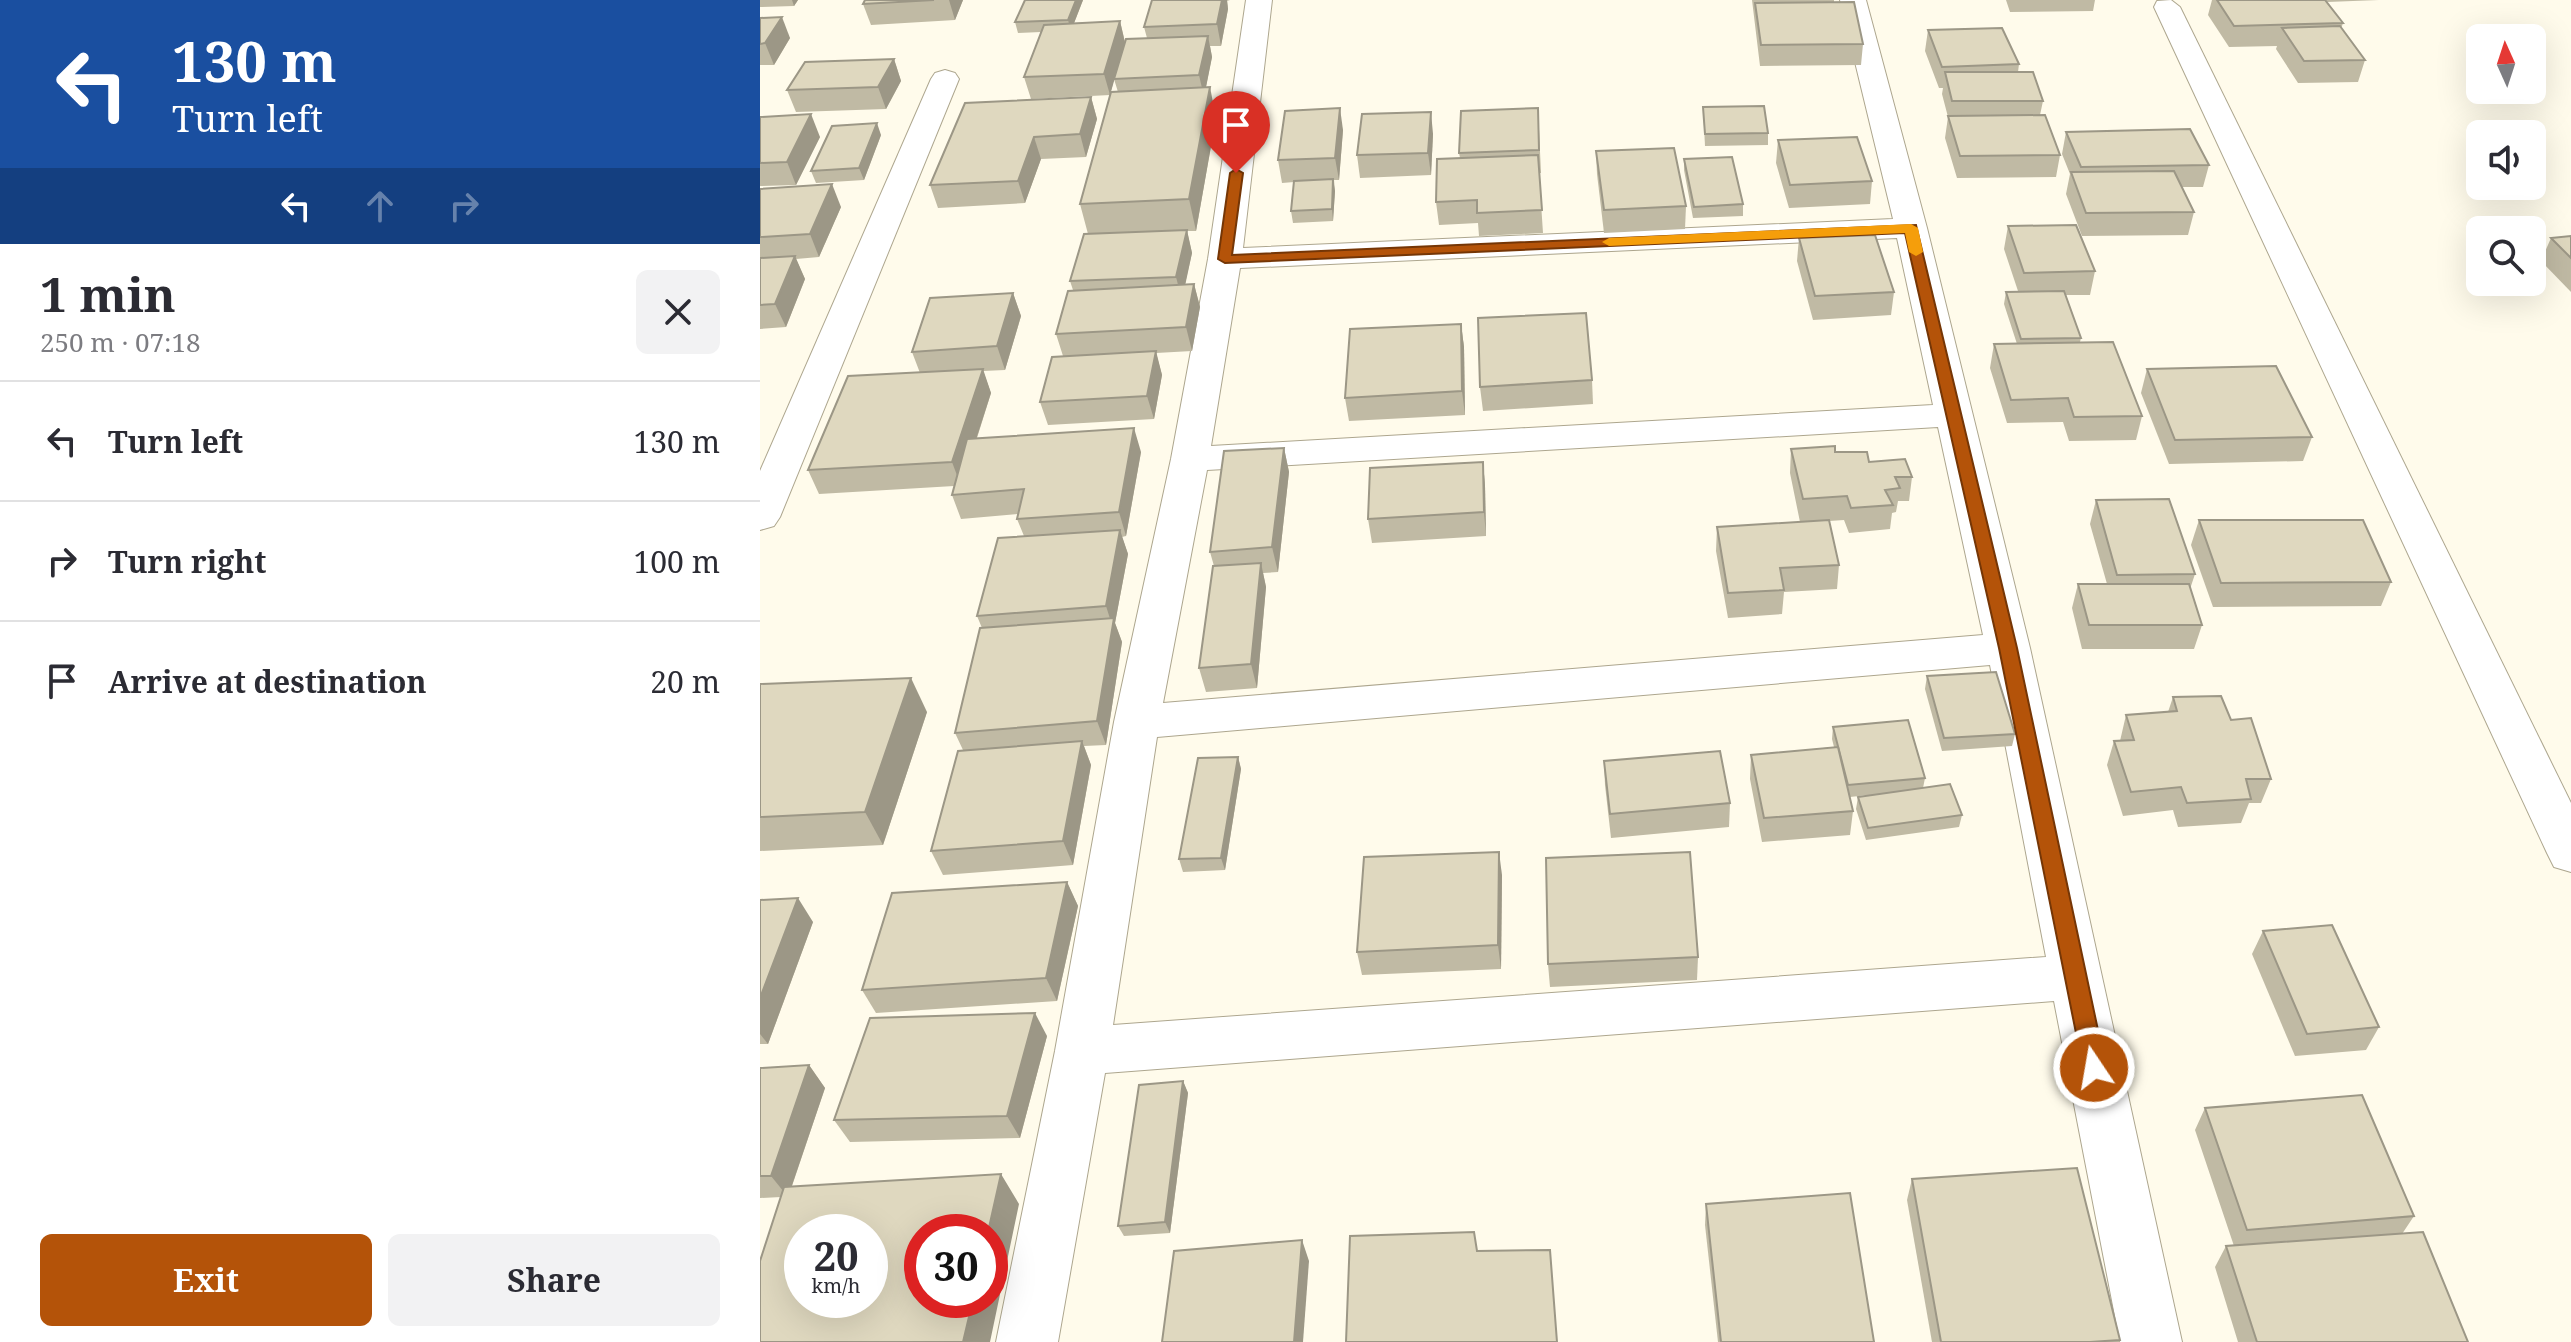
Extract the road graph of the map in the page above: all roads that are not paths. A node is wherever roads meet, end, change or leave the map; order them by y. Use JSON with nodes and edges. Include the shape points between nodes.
{"nodes":[{"id":1,"x":1259,"y":0,"type":"edge"},
{"id":2,"x":1853,"y":0,"type":"edge"},
{"id":3,"x":2167,"y":7,"type":"dead end"},
{"id":4,"x":945,"y":79,"type":"dead end"},
{"id":5,"x":1911,"y":228,"type":"junction"},
{"id":6,"x":1225,"y":259,"type":"junction"},
{"id":7,"x":1952,"y":415,"type":"junction"},
{"id":8,"x":1190,"y":459,"type":"junction"},
{"id":9,"x":760,"y":517,"type":"edge"},
{"id":10,"x":2008,"y":648,"type":"junction"},
{"id":11,"x":1137,"y":722,"type":"junction"},
{"id":12,"x":2571,"y":853,"type":"edge"},
{"id":13,"x":2076,"y":977,"type":"junction"},
{"id":14,"x":1082,"y":1051,"type":"junction"},
{"id":15,"x":1027,"y":1342,"type":"edge"},
{"id":16,"x":2151,"y":1342,"type":"edge"}],
"edges":[{"from":1,"to":6,"type":"street"},
{"from":2,"to":5,"type":"street"},
{"from":3,"to":12,"type":"street"},
{"from":4,"to":9,"type":"street"},
{"from":5,"to":6,"type":"street"},
{"from":5,"to":7,"type":"street"},
{"from":6,"to":8,"type":"street"},
{"from":7,"to":8,"type":"street"},
{"from":7,"to":10,"type":"street"},
{"from":8,"to":11,"type":"street"},
{"from":10,"to":11,"type":"street"},
{"from":10,"to":13,"type":"street"},
{"from":11,"to":14,"type":"street"},
{"from":13,"to":14,"type":"street"},
{"from":13,"to":16,"type":"street"},
{"from":14,"to":15,"type":"street"}]}
